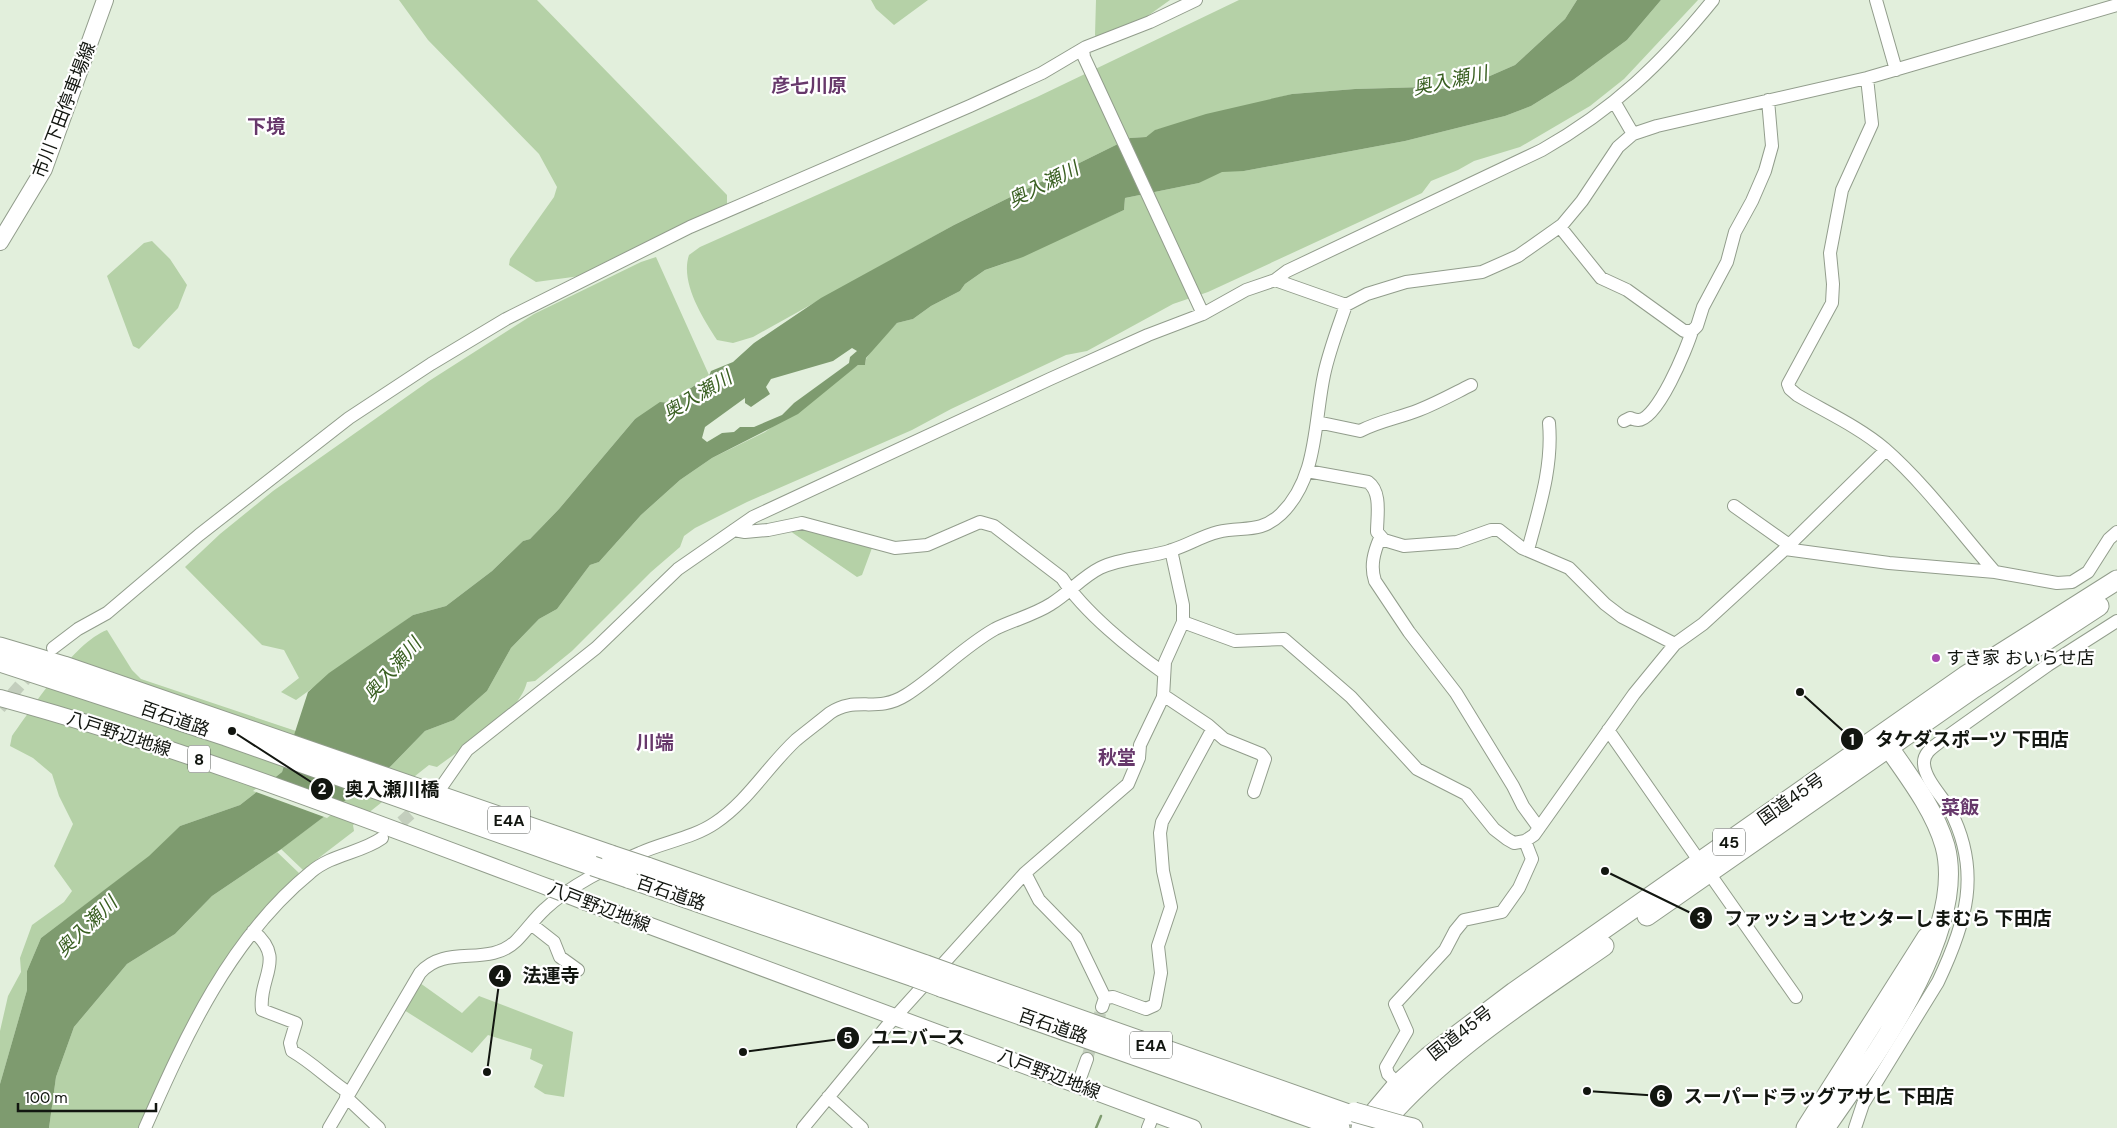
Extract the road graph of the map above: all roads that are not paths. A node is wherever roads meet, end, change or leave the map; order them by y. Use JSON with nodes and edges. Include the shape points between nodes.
{"nodes":[{"id":1,"x":105,"y":0,"type":"edge"},
{"id":2,"x":1196,"y":0,"type":"edge"},
{"id":3,"x":1713,"y":0,"type":"edge"},
{"id":4,"x":1876,"y":0,"type":"edge"},
{"id":5,"x":2117,"y":4,"type":"edge"},
{"id":6,"x":1084,"y":53,"type":"junction"},
{"id":7,"x":1896,"y":70,"type":"junction"},
{"id":8,"x":1867,"y":78,"type":"junction"},
{"id":9,"x":1768,"y":100,"type":"junction"},
{"id":10,"x":1615,"y":103,"type":"junction"},
{"id":11,"x":1633,"y":134,"type":"junction"},
{"id":12,"x":1560,"y":227,"type":"junction"},
{"id":13,"x":0,"y":242,"type":"edge"},
{"id":14,"x":1275,"y":280,"type":"junction"},
{"id":15,"x":1346,"y":305,"type":"junction"},
{"id":16,"x":1202,"y":311,"type":"junction"},
{"id":17,"x":1692,"y":331,"type":"junction"},
{"id":18,"x":1471,"y":385,"type":"dead end"},
{"id":19,"x":1624,"y":421,"type":"dead end"},
{"id":20,"x":1317,"y":422,"type":"junction"},
{"id":21,"x":1549,"y":423,"type":"dead end"},
{"id":22,"x":1886,"y":450,"type":"junction"},
{"id":23,"x":1307,"y":471,"type":"junction"},
{"id":24,"x":1734,"y":506,"type":"dead end"},
{"id":25,"x":734,"y":530,"type":"junction"},
{"id":26,"x":2117,"y":532,"type":"edge"},
{"id":27,"x":1380,"y":538,"type":"junction"},
{"id":28,"x":1787,"y":547,"type":"junction"},
{"id":29,"x":1171,"y":550,"type":"junction"},
{"id":30,"x":1528,"y":550,"type":"junction"},
{"id":31,"x":1994,"y":572,"type":"junction"},
{"id":32,"x":2117,"y":580,"type":"edge"},
{"id":33,"x":1069,"y":589,"type":"junction"},
{"id":34,"x":2117,"y":595,"type":"edge"},
{"id":35,"x":2117,"y":621,"type":"edge"},
{"id":36,"x":1183,"y":622,"type":"junction"},
{"id":37,"x":1675,"y":644,"type":"junction"},
{"id":38,"x":0,"y":647,"type":"edge"},
{"id":39,"x":53,"y":648,"type":"dead end"},
{"id":40,"x":0,"y":662,"type":"edge"},
{"id":41,"x":59,"y":672,"type":"junction"},
{"id":42,"x":1164,"y":673,"type":"junction"},
{"id":43,"x":1163,"y":695,"type":"junction"},
{"id":44,"x":0,"y":698,"type":"edge"},
{"id":45,"x":1212,"y":730,"type":"junction"},
{"id":46,"x":1608,"y":730,"type":"junction"},
{"id":47,"x":1882,"y":747,"type":"junction"},
{"id":48,"x":442,"y":786,"type":"dead end"},
{"id":49,"x":403,"y":791,"type":"junction"},
{"id":50,"x":1254,"y":792,"type":"dead end"},
{"id":51,"x":1539,"y":828,"type":"junction"},
{"id":52,"x":382,"y":838,"type":"tunnel mouth"},
{"id":53,"x":1525,"y":841,"type":"junction"},
{"id":54,"x":1704,"y":868,"type":"junction"},
{"id":55,"x":1025,"y":873,"type":"junction"},
{"id":56,"x":531,"y":924,"type":"junction"},
{"id":57,"x":253,"y":931,"type":"junction"},
{"id":58,"x":578,"y":970,"type":"dead end"},
{"id":59,"x":920,"y":971,"type":"junction"},
{"id":60,"x":946,"y":980,"type":"junction"},
{"id":61,"x":1796,"y":997,"type":"dead end"},
{"id":62,"x":896,"y":1017,"type":"junction"},
{"id":63,"x":1087,"y":1058,"type":"tunnel mouth"},
{"id":64,"x":1078,"y":1084,"type":"junction"},
{"id":65,"x":1398,"y":1084,"type":"junction"},
{"id":66,"x":348,"y":1095,"type":"junction"},
{"id":67,"x":828,"y":1097,"type":"junction"},
{"id":68,"x":1832,"y":1112,"type":"edge"},
{"id":69,"x":1151,"y":1120,"type":"edge"},
{"id":70,"x":1351,"y":1121,"type":"edge"},
{"id":71,"x":1322,"y":1124,"type":"edge"},
{"id":72,"x":1401,"y":1127,"type":"edge"},
{"id":73,"x":145,"y":1128,"type":"edge"},
{"id":74,"x":329,"y":1128,"type":"edge"},
{"id":75,"x":379,"y":1128,"type":"edge"},
{"id":76,"x":803,"y":1128,"type":"edge"},
{"id":77,"x":862,"y":1128,"type":"edge"},
{"id":78,"x":1193,"y":1128,"type":"edge"},
{"id":79,"x":1379,"y":1128,"type":"edge"},
{"id":80,"x":1790,"y":1128,"type":"edge"},
{"id":81,"x":1806,"y":1128,"type":"edge"},
{"id":82,"x":1826,"y":1128,"type":"edge"},
{"id":83,"x":1855,"y":1128,"type":"edge"}],
"edges":[{"from":1,"to":13,"type":"main road","name":"市川下田停車場線","via":[[44,169]]},
{"from":2,"to":6,"type":"street"},
{"from":3,"to":10,"type":"street","via":[[1662,58]]},
{"from":4,"to":7,"type":"street"},
{"from":5,"to":7,"type":"street"},
{"from":6,"to":16,"type":"street"},
{"from":6,"to":39,"type":"street","via":[[690,227],[506,319],[349,418],[199,535],[107,613]]},
{"from":7,"to":8,"type":"street"},
{"from":8,"to":9,"type":"street"},
{"from":8,"to":22,"type":"street","via":[[1872,124],[1842,190],[1830,252],[1832,303],[1788,384],[1797,395]]},
{"from":9,"to":11,"type":"street"},
{"from":9,"to":17,"type":"street","via":[[1772,146],[1765,171],[1735,232],[1727,262]]},
{"from":10,"to":11,"type":"street"},
{"from":10,"to":14,"type":"street","via":[[1581,128],[1542,150],[1287,271]]},
{"from":11,"to":12,"type":"street","via":[[1618,147]]},
{"from":12,"to":15,"type":"street","via":[[1518,256],[1482,272],[1406,282],[1367,294]]},
{"from":12,"to":17,"type":"street","via":[[1601,278],[1627,290],[1684,331]]},
{"from":14,"to":15,"type":"street"},
{"from":14,"to":16,"type":"street"},
{"from":15,"to":20,"type":"street","via":[[1324,375]]},
{"from":16,"to":25,"type":"street","via":[[1050,379],[753,518]]},
{"from":17,"to":19,"type":"street","via":[[1686,351],[1664,394],[1644,418]]},
{"from":18,"to":20,"type":"street","via":[[1444,401],[1378,421],[1360,431]]},
{"from":20,"to":23,"type":"street"},
{"from":21,"to":30,"type":"street","via":[[1551,447],[1547,476]]},
{"from":22,"to":28,"type":"street"},
{"from":22,"to":31,"type":"street"},
{"from":23,"to":27,"type":"street","via":[[1375,486]]},
{"from":23,"to":29,"type":"street","via":[[1300,491],[1281,514],[1267,524],[1251,530],[1208,534]]},
{"from":24,"to":28,"type":"street"},
{"from":25,"to":33,"type":"street","via":[[768,530],[802,523],[895,548],[908,548],[946,539],[980,522],[1008,535],[1062,578]]},
{"from":25,"to":48,"type":"street","via":[[678,569],[596,648],[467,750]]},
{"from":26,"to":31,"type":"street","via":[[2108,540],[2088,572],[2072,582],[2058,583]]},
{"from":27,"to":30,"type":"street","via":[[1404,546],[1443,545],[1499,530]]},
{"from":27,"to":51,"type":"street","via":[[1374,551],[1372,571],[1375,581],[1456,693]]},
{"from":28,"to":31,"type":"street","via":[[1889,563]]},
{"from":28,"to":37,"type":"street","via":[[1703,624]]},
{"from":29,"to":33,"type":"street","via":[[1116,561],[1082,578]]},
{"from":29,"to":36,"type":"street","via":[[1183,605]]},
{"from":30,"to":37,"type":"street","via":[[1570,568],[1605,604]]},
{"from":32,"to":47,"type":"highway","name":"国道45号","number":"45","via":[[1965,676]]},
{"from":33,"to":42,"type":"street","via":[[1124,642]]},
{"from":33,"to":56,"type":"street","via":[[1052,604],[994,630],[906,696],[880,706],[854,704],[832,712],[795,741],[750,794],[712,826],[637,854],[595,876],[546,908]]},
{"from":34,"to":47,"type":"highway","name":"国道45号","number":"45"},
{"from":35,"to":83,"type":"street","via":[[2048,665],[1941,741],[1924,758],[1924,767],[1950,811],[1966,850],[1967,901],[1938,982],[1863,1104]]},
{"from":36,"to":42,"type":"street","via":[[1168,652]]},
{"from":36,"to":53,"type":"street","via":[[1235,641],[1284,639],[1351,697],[1417,769],[1466,794],[1494,829],[1507,839],[1514,843]]},
{"from":37,"to":46,"type":"street"},
{"from":38,"to":41,"type":"highway","name":"百石道路","number":"E4A"},
{"from":40,"to":41,"type":"highway","name":"百石道路","number":"E4A"},
{"from":41,"to":49,"type":"highway","name":"百石道路","number":"E4A"},
{"from":42,"to":43,"type":"street"},
{"from":43,"to":45,"type":"street"},
{"from":43,"to":55,"type":"street","via":[[1140,745],[1128,784]]},
{"from":44,"to":62,"type":"main road","name":"八戸野辺地線","number":"8","bridge":true,"via":[[201,760]]},
{"from":45,"to":50,"type":"street","via":[[1265,759]]},
{"from":45,"to":55,"type":"street","via":[[1162,822],[1163,871],[1171,907],[1158,946],[1161,973],[1155,1005],[1146,1009],[1113,997],[1103,1003],[1076,938],[1039,900]]},
{"from":46,"to":51,"type":"street"},
{"from":46,"to":54,"type":"street"},
{"from":47,"to":54,"type":"highway","name":"国道45号","number":"45"},
{"from":47,"to":68,"type":"highway","via":[[1934,820],[1945,847],[1947,898],[1941,927],[1909,1001]]},
{"from":49,"to":59,"type":"highway","name":"百石道路","number":"E4A","bridge":true,"via":[[647,867]]},
{"from":49,"to":59,"type":"highway","name":"百石道路","number":"E4A","bridge":true,"via":[[593,866]]},
{"from":51,"to":53,"type":"street"},
{"from":52,"to":57,"type":"street","via":[[368,848],[352,851],[312,871]]},
{"from":53,"to":65,"type":"street","via":[[1532,859],[1508,906],[1495,915],[1464,920],[1445,950],[1395,1004],[1407,1031],[1386,1068]]},
{"from":54,"to":61,"type":"street"},
{"from":54,"to":65,"type":"highway","name":"国道45号","number":"45","via":[[1457,1033]]},
{"from":54,"to":79,"type":"highway","name":"国道45号","number":"45","via":[[1459,1050],[1411,1092]]},
{"from":55,"to":62,"type":"street"},
{"from":56,"to":58,"type":"street","via":[[554,942],[560,956]]},
{"from":56,"to":66,"type":"street","via":[[513,944],[501,951],[441,958],[428,964]]},
{"from":57,"to":66,"type":"street","via":[[265,941],[270,951],[262,1010],[296,1023],[290,1043],[292,1051],[308,1060]]},
{"from":57,"to":73,"type":"street","via":[[228,964],[190,1030]]},
{"from":59,"to":60,"type":"highway","name":"百石道路","number":"E4A","bridge":true},
{"from":60,"to":70,"type":"highway","number":"E4A","via":[[1279,1091]]},
{"from":60,"to":71,"type":"highway","name":"百石道路","number":"E4A"},
{"from":62,"to":64,"type":"main road","name":"八戸野辺地線","number":"8"},
{"from":62,"to":67,"type":"street"},
{"from":63,"to":64,"type":"street"},
{"from":64,"to":69,"type":"main road","name":"八戸野辺地線","number":"8"},
{"from":65,"to":70,"type":"highway","name":"国道45号","number":"45"},
{"from":66,"to":74,"type":"street"},
{"from":66,"to":75,"type":"street"},
{"from":67,"to":76,"type":"street"},
{"from":67,"to":77,"type":"street"},
{"from":68,"to":80,"type":"highway"},
{"from":68,"to":81,"type":"highway"},
{"from":68,"to":82,"type":"highway"},
{"from":69,"to":78,"type":"main road","name":"八戸野辺地線","number":"8"},
{"from":70,"to":71,"type":"highway","name":"百石道路","number":"E4A"},
{"from":70,"to":72,"type":"highway","bridge":true}]}
